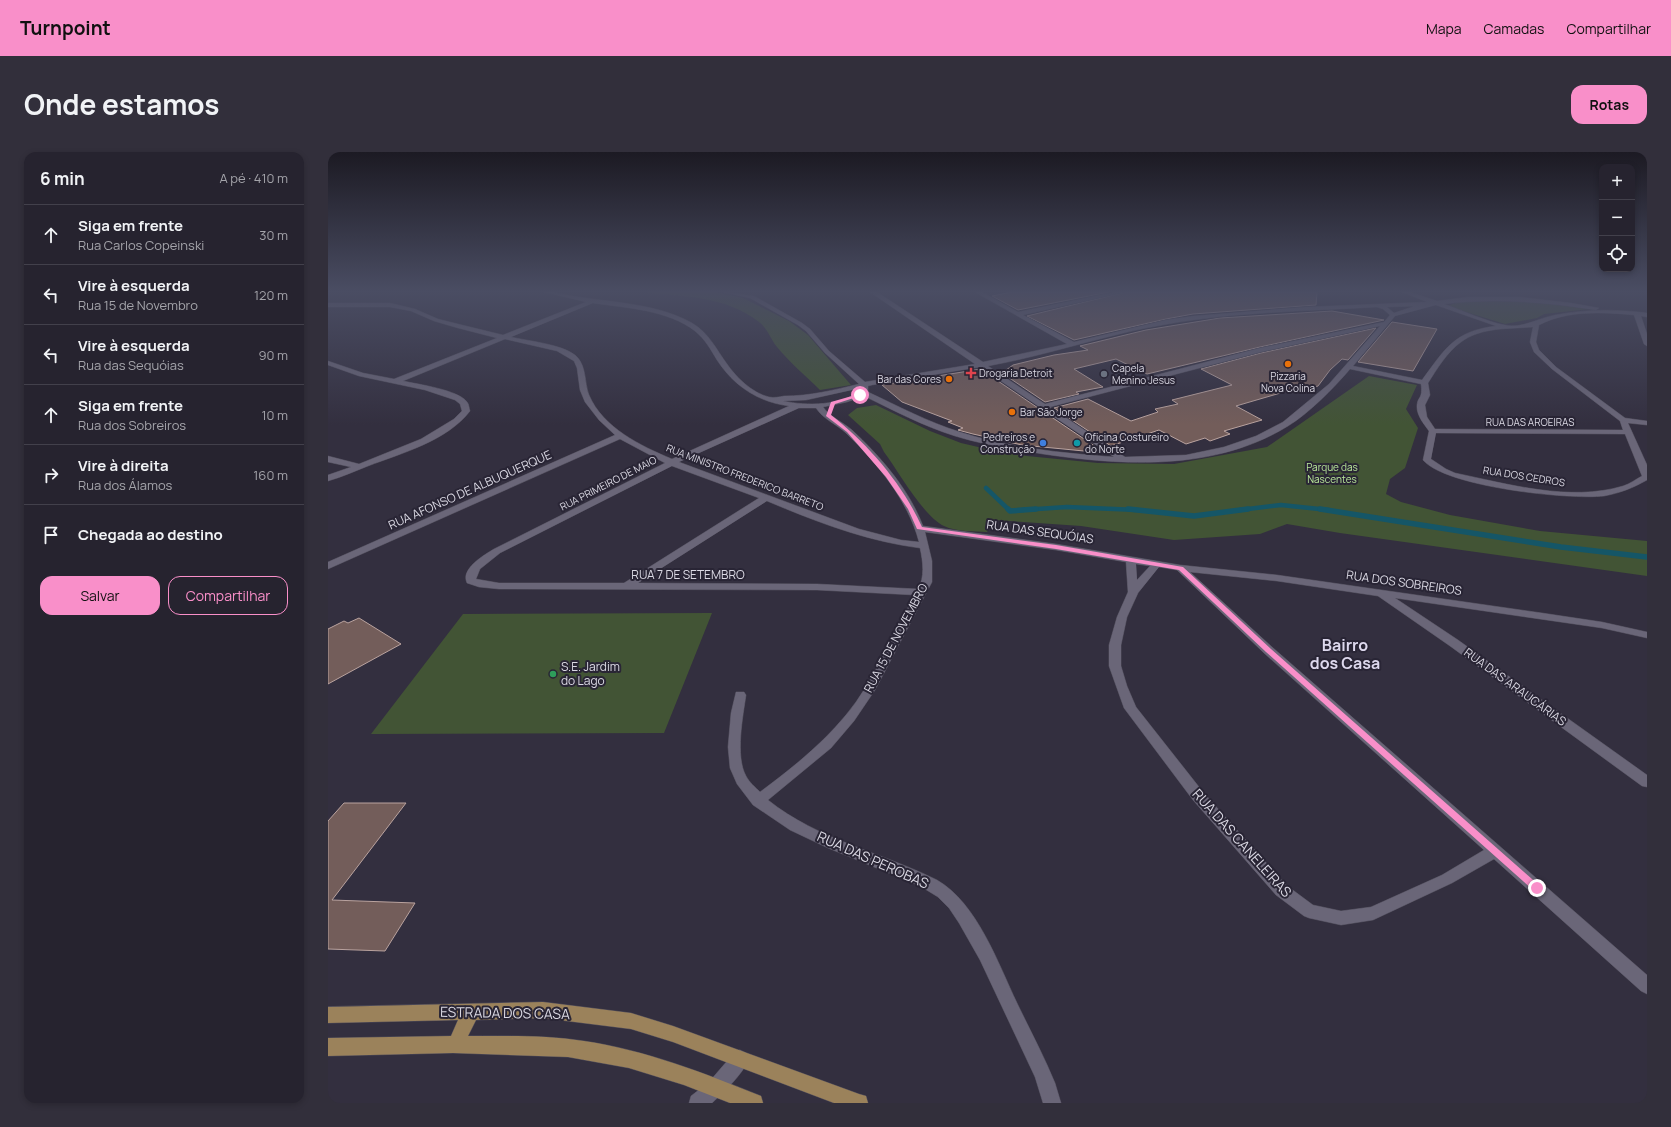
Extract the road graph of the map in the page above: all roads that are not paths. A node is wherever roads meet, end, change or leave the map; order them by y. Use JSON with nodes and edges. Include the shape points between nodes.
{"nodes":[{"id":1,"x":503,"y":336,"type":"edge"},
{"id":2,"x":505,"y":336,"type":"edge"},
{"id":3,"x":706,"y":336,"type":"edge"},
{"id":4,"x":814,"y":336,"type":"edge"},
{"id":5,"x":941,"y":336,"type":"edge"},
{"id":6,"x":1058,"y":336,"type":"edge"},
{"id":7,"x":1108,"y":336,"type":"edge"},
{"id":8,"x":1324,"y":336,"type":"edge"},
{"id":9,"x":1375,"y":336,"type":"edge"},
{"id":10,"x":1468,"y":336,"type":"edge"},
{"id":11,"x":1533,"y":336,"type":"edge"},
{"id":12,"x":1074,"y":345,"type":"junction"},
{"id":13,"x":328,"y":363,"type":"edge"},
{"id":14,"x":983,"y":364,"type":"junction"},
{"id":15,"x":1349,"y":367,"type":"junction"},
{"id":16,"x":394,"y":382,"type":"junction"},
{"id":17,"x":1424,"y":383,"type":"junction"},
{"id":18,"x":864,"y":389,"type":"junction"},
{"id":19,"x":830,"y":394,"type":"junction"},
{"id":20,"x":771,"y":399,"type":"junction"},
{"id":21,"x":833,"y":403,"type":"junction"},
{"id":22,"x":796,"y":406,"type":"junction"},
{"id":23,"x":818,"y":406,"type":"junction"},
{"id":24,"x":1043,"y":407,"type":"junction"},
{"id":25,"x":828,"y":416,"type":"junction"},
{"id":26,"x":1623,"y":420,"type":"junction"},
{"id":27,"x":1647,"y":423,"type":"edge"},
{"id":28,"x":1432,"y":432,"type":"junction"},
{"id":29,"x":1628,"y":432,"type":"junction"},
{"id":30,"x":622,"y":435,"type":"junction"},
{"id":31,"x":328,"y":459,"type":"edge"},
{"id":32,"x":1123,"y":460,"type":"junction"},
{"id":33,"x":673,"y":462,"type":"junction"},
{"id":34,"x":358,"y":466,"type":"junction"},
{"id":35,"x":1647,"y":477,"type":"edge"},
{"id":36,"x":328,"y":478,"type":"edge"},
{"id":37,"x":766,"y":498,"type":"junction"},
{"id":38,"x":919,"y":528,"type":"junction"},
{"id":39,"x":924,"y":546,"type":"junction"},
{"id":40,"x":1131,"y":560,"type":"junction"},
{"id":41,"x":1156,"y":565,"type":"junction"},
{"id":42,"x":328,"y":566,"type":"edge"},
{"id":43,"x":476,"y":566,"type":"joint"},
{"id":44,"x":1180,"y":568,"type":"junction"},
{"id":45,"x":624,"y":588,"type":"junction"},
{"id":46,"x":921,"y":592,"type":"junction"},
{"id":47,"x":1133,"y":592,"type":"junction"},
{"id":48,"x":1381,"y":593,"type":"junction"},
{"id":49,"x":1647,"y":635,"type":"edge"},
{"id":50,"x":740,"y":695,"type":"dead end"},
{"id":51,"x":1647,"y":782,"type":"edge"},
{"id":52,"x":758,"y":801,"type":"junction"},
{"id":53,"x":1494,"y":851,"type":"junction"},
{"id":54,"x":1647,"y":986,"type":"edge"},
{"id":55,"x":471,"y":1011,"type":"junction"},
{"id":56,"x":328,"y":1015,"type":"edge"},
{"id":57,"x":456,"y":1044,"type":"junction"},
{"id":58,"x":328,"y":1046,"type":"edge"},
{"id":59,"x":740,"y":1059,"type":"junction"},
{"id":60,"x":715,"y":1088,"type":"junction"},
{"id":61,"x":698,"y":1103,"type":"edge"},
{"id":62,"x":754,"y":1103,"type":"edge"},
{"id":63,"x":859,"y":1103,"type":"edge"},
{"id":64,"x":1052,"y":1103,"type":"edge"}],
"edges":[{"from":1,"to":16,"type":"street"},
{"from":2,"to":30,"type":"street","name":"RUA MINISTRO FREDERICO BARRETO","via":[[572,355],[578,363],[582,384],[595,412]]},
{"from":3,"to":20,"type":"street","via":[[731,374],[741,384]]},
{"from":4,"to":18,"type":"street"},
{"from":5,"to":14,"type":"street"},
{"from":6,"to":12,"type":"street"},
{"from":7,"to":12,"type":"street"},
{"from":8,"to":24,"type":"street","via":[[1260,350]]},
{"from":9,"to":15,"type":"street"},
{"from":10,"to":17,"type":"street","via":[[1452,346]]},
{"from":11,"to":26,"type":"street","via":[[1532,342],[1542,358]]},
{"from":12,"to":14,"type":"street"},
{"from":13,"to":16,"type":"street","via":[[361,375]]},
{"from":14,"to":18,"type":"street"},
{"from":14,"to":24,"type":"street"},
{"from":15,"to":17,"type":"street"},
{"from":15,"to":32,"type":"street","via":[[1332,386],[1286,424],[1259,438],[1186,458]]},
{"from":16,"to":34,"type":"street","via":[[427,388],[458,398],[464,403],[466,411],[462,418],[435,435]]},
{"from":17,"to":28,"type":"street","via":[[1426,395],[1421,405],[1423,417]]},
{"from":18,"to":19,"type":"street"},
{"from":18,"to":21,"type":"street"},
{"from":18,"to":32,"type":"street","via":[[930,424],[993,444]]},
{"from":19,"to":20,"type":"street","via":[[798,399]]},
{"from":19,"to":23,"type":"street","via":[[821,398]]},
{"from":20,"to":22,"type":"street"},
{"from":21,"to":23,"type":"street"},
{"from":21,"to":25,"type":"street"},
{"from":22,"to":23,"type":"street"},
{"from":22,"to":33,"type":"street","name":"RUA PRIMEIRO DE MAIO"},
{"from":23,"to":25,"type":"street","name":"RUA 15 DE NOVEMBRO"},
{"from":24,"to":32,"type":"street"},
{"from":25,"to":38,"type":"street","name":"RUA 15 DE NOVEMBRO","via":[[849,432],[888,476],[911,509]]},
{"from":26,"to":27,"type":"street"},
{"from":26,"to":29,"type":"street","name":"RUA DOS CEDROS"},
{"from":28,"to":29,"type":"street","name":"RUA DAS AROEIRAS"},
{"from":28,"to":35,"type":"street","name":"RUA DOS CEDROS","via":[[1427,460],[1453,475],[1518,488],[1572,494],[1624,489],[1636,485]]},
{"from":29,"to":35,"type":"street","name":"RUA DOS CEDROS"},
{"from":30,"to":33,"type":"street","name":"RUA MINISTRO FREDERICO BARRETO"},
{"from":30,"to":42,"type":"street","name":"RUA AFONSO DE ALBUQUERQUE"},
{"from":31,"to":34,"type":"street"},
{"from":33,"to":37,"type":"street","name":"RUA MINISTRO FREDERICO BARRETO"},
{"from":33,"to":43,"type":"street","name":"RUA PRIMEIRO DE MAIO","via":[[518,540]]},
{"from":34,"to":36,"type":"street"},
{"from":37,"to":39,"type":"street","name":"RUA MINISTRO FREDERICO BARRETO","via":[[863,535]]},
{"from":37,"to":45,"type":"street"},
{"from":38,"to":39,"type":"street","name":"RUA 15 DE NOVEMBRO"},
{"from":38,"to":40,"type":"street","name":"RUA DAS SEQUÓIAS"},
{"from":39,"to":46,"type":"street","name":"RUA 15 DE NOVEMBRO","via":[[929,570],[927,582]]},
{"from":40,"to":41,"type":"street","name":"RUA DAS SEQUÓIAS"},
{"from":40,"to":47,"type":"street","name":"RUA DAS CANELEIRAS"},
{"from":41,"to":44,"type":"street","name":"RUA DOS SOBREIROS"},
{"from":41,"to":47,"type":"street","name":"RUA DAS CANELEIRAS"},
{"from":43,"to":45,"type":"street","name":"RUA 7 DE SETEMBRO","via":[[471,581],[479,584]]},
{"from":44,"to":48,"type":"street","name":"RUA DOS SOBREIROS","via":[[1277,578]]},
{"from":44,"to":53,"type":"street","via":[[1274,656]]},
{"from":45,"to":46,"type":"street","name":"RUA 7 DE SETEMBRO","via":[[817,587]]},
{"from":46,"to":52,"type":"street","name":"RUA 15 DE NOVEMBRO","via":[[878,676],[859,707],[793,775]]},
{"from":47,"to":53,"type":"street","name":"RUA DAS CANELEIRAS","via":[[1122,617],[1115,645],[1115,666],[1130,708],[1198,796],[1253,859],[1281,890],[1309,911],[1341,918],[1374,913],[1447,879]]},
{"from":48,"to":49,"type":"street","name":"RUA DOS SOBREIROS","via":[[1602,625]]},
{"from":48,"to":51,"type":"street","name":"RUA DAS ARAUCÁRIAS"},
{"from":50,"to":52,"type":"street","name":"RUA DAS PEROBAS","via":[[734,752],[738,775]]},
{"from":52,"to":64,"type":"street","name":"RUA DAS PEROBAS","via":[[780,818],[913,876],[943,892],[963,914],[983,952],[1038,1067]]},
{"from":53,"to":54,"type":"street"},
{"from":55,"to":56,"type":"main road","name":"ESTRADA DOS CASA"},
{"from":55,"to":57,"type":"main road"},
{"from":55,"to":59,"type":"main road","name":"ESTRADA DOS CASA","via":[[543,1010],[631,1021]]},
{"from":57,"to":58,"type":"main road"},
{"from":57,"to":60,"type":"main road","via":[[543,1045],[611,1054]]},
{"from":59,"to":60,"type":"street"},
{"from":59,"to":63,"type":"main road","name":"ESTRADA DOS CASA"},
{"from":60,"to":61,"type":"street"},
{"from":60,"to":62,"type":"main road"}]}
